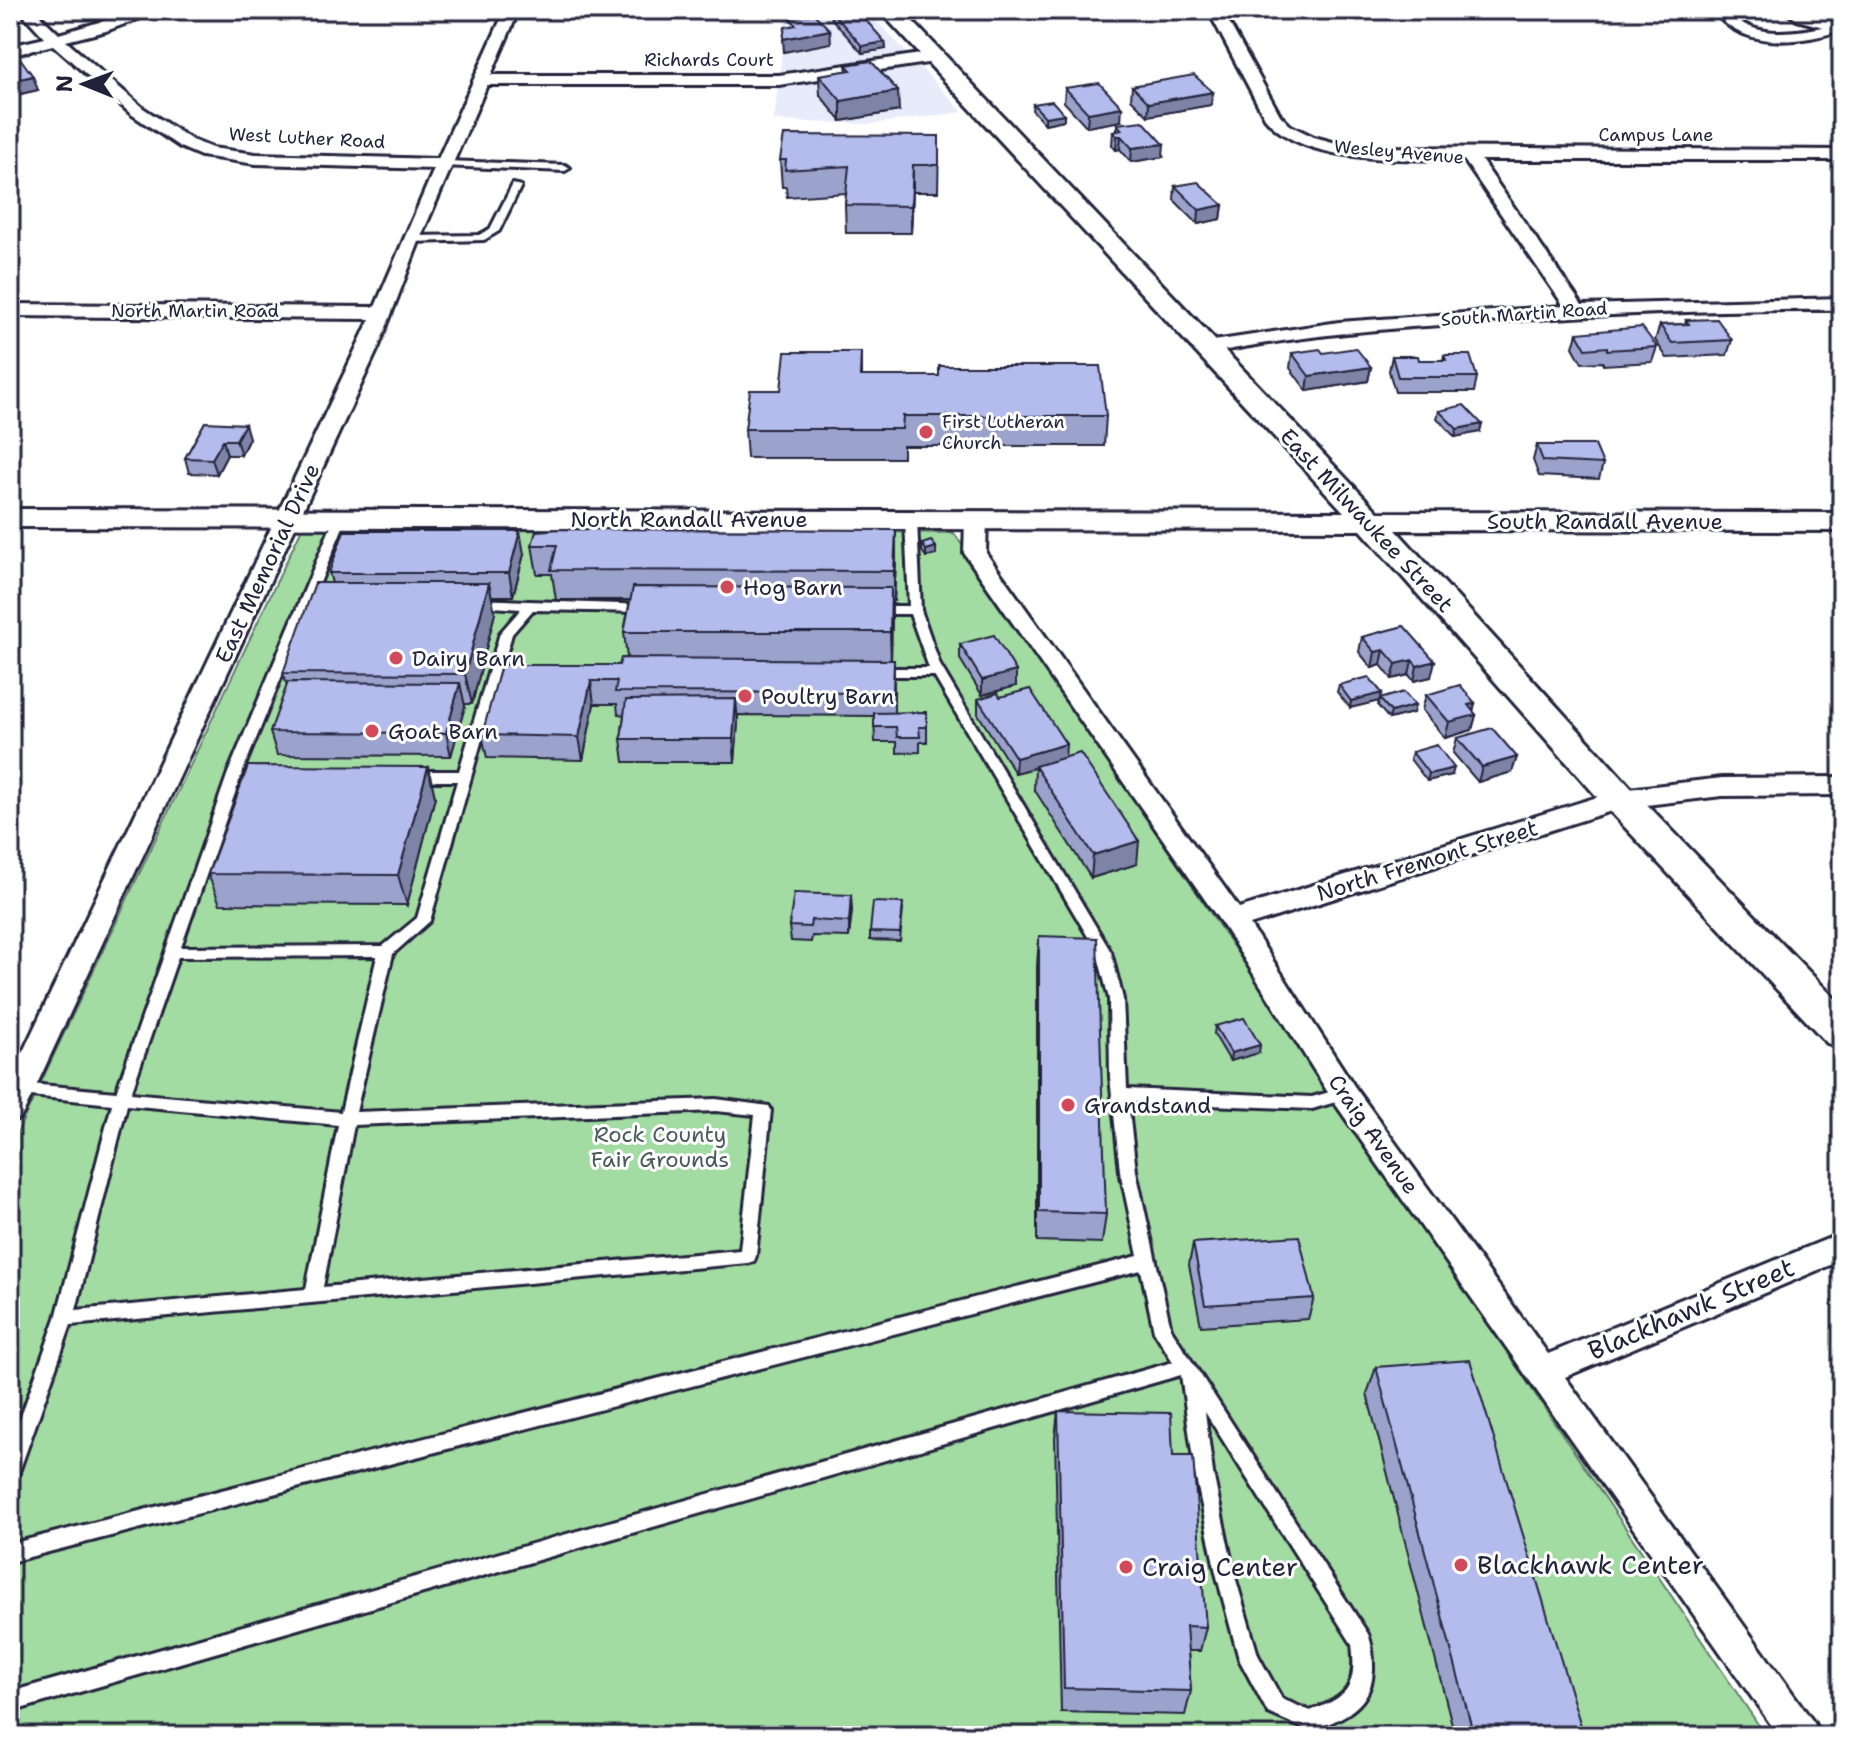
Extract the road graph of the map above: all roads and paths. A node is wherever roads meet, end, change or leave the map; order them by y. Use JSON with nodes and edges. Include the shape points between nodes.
{"nodes":[{"id":1,"x":26,"y":10,"type":"edge"},
{"id":2,"x":155,"y":10,"type":"edge"},
{"id":3,"x":512,"y":10,"type":"edge"},
{"id":4,"x":1157,"y":10,"type":"edge"},
{"id":5,"x":1215,"y":10,"type":"edge"},
{"id":6,"x":1720,"y":10,"type":"edge"},
{"id":7,"x":1790,"y":10,"type":"edge"},
{"id":8,"x":906,"y":12,"type":"edge"},
{"id":9,"x":1841,"y":26,"type":"edge"},
{"id":10,"x":56,"y":41,"type":"junction"},
{"id":11,"x":10,"y":51,"type":"edge"},
{"id":12,"x":934,"y":57,"type":"junction"},
{"id":13,"x":482,"y":80,"type":"junction"},
{"id":14,"x":1469,"y":155,"type":"junction"},
{"id":15,"x":1842,"y":155,"type":"edge"},
{"id":16,"x":445,"y":164,"type":"junction"},
{"id":17,"x":565,"y":168,"type":"dead end"},
{"id":18,"x":516,"y":186,"type":"dead end"},
{"id":19,"x":411,"y":239,"type":"junction"},
{"id":20,"x":1842,"y":304,"type":"edge"},
{"id":21,"x":10,"y":310,"type":"edge"},
{"id":22,"x":1576,"y":310,"type":"junction"},
{"id":23,"x":381,"y":313,"type":"junction"},
{"id":24,"x":1207,"y":348,"type":"junction"},
{"id":25,"x":289,"y":517,"type":"junction"},
{"id":26,"x":341,"y":517,"type":"junction"},
{"id":27,"x":10,"y":518,"type":"edge"},
{"id":28,"x":1368,"y":519,"type":"junction"},
{"id":29,"x":911,"y":520,"type":"junction"},
{"id":30,"x":976,"y":520,"type":"junction"},
{"id":31,"x":1842,"y":522,"type":"edge"},
{"id":32,"x":458,"y":602,"type":"edge"},
{"id":33,"x":530,"y":606,"type":"junction"},
{"id":34,"x":653,"y":608,"type":"edge"},
{"id":35,"x":869,"y":610,"type":"edge"},
{"id":36,"x":915,"y":610,"type":"junction"},
{"id":37,"x":938,"y":672,"type":"junction"},
{"id":38,"x":859,"y":673,"type":"edge"},
{"id":39,"x":235,"y":773,"type":"junction"},
{"id":40,"x":250,"y":773,"type":"edge"},
{"id":41,"x":403,"y":776,"type":"edge"},
{"id":42,"x":465,"y":776,"type":"junction"},
{"id":43,"x":1842,"y":786,"type":"edge"},
{"id":44,"x":1620,"y":799,"type":"junction"},
{"id":45,"x":1233,"y":920,"type":"junction"},
{"id":46,"x":386,"y":951,"type":"junction"},
{"id":47,"x":172,"y":952,"type":"junction"},
{"id":48,"x":1842,"y":1032,"type":"edge"},
{"id":49,"x":1344,"y":1094,"type":"junction"},
{"id":50,"x":1120,"y":1095,"type":"junction"},
{"id":51,"x":121,"y":1098,"type":"junction"},
{"id":52,"x":13,"y":1102,"type":"edge"},
{"id":53,"x":347,"y":1119,"type":"junction"},
{"id":54,"x":1842,"y":1246,"type":"edge"},
{"id":55,"x":1147,"y":1261,"type":"junction"},
{"id":56,"x":313,"y":1296,"type":"junction"},
{"id":57,"x":65,"y":1318,"type":"junction"},
{"id":58,"x":1188,"y":1370,"type":"junction"},
{"id":59,"x":1541,"y":1372,"type":"junction"},
{"id":60,"x":10,"y":1472,"type":"edge"},
{"id":61,"x":10,"y":1553,"type":"edge"},
{"id":62,"x":10,"y":1702,"type":"edge"},
{"id":63,"x":1801,"y":1736,"type":"edge"}],
"edges":[{"from":1,"to":10,"type":"street","name":"West Luther Road"},
{"from":2,"to":10,"type":"street"},
{"from":3,"to":13,"type":"street","name":"East Memorial Drive"},
{"from":4,"to":8,"type":"lane"},
{"from":5,"to":14,"type":"street","name":"Wesley Avenue","via":[[1273,118],[1285,129],[1338,149]]},
{"from":6,"to":9,"type":"street","via":[[1729,22],[1772,36]]},
{"from":7,"to":9,"type":"street"},
{"from":8,"to":12,"type":"main road","name":"East Milwaukee Street"},
{"from":10,"to":11,"type":"street"},
{"from":10,"to":16,"type":"street","name":"West Luther Road","via":[[177,140],[208,152],[257,159]]},
{"from":12,"to":13,"type":"street","name":"Richards Court","via":[[779,80]]},
{"from":12,"to":24,"type":"main road","name":"East Milwaukee Street"},
{"from":13,"to":16,"type":"street","name":"East Memorial Drive"},
{"from":14,"to":15,"type":"street","name":"Campus Lane"},
{"from":14,"to":22,"type":"street","name":"Wesley Avenue"},
{"from":16,"to":17,"type":"lane"},
{"from":16,"to":19,"type":"street","name":"East Memorial Drive"},
{"from":18,"to":19,"type":"lane","via":[[494,231],[481,238]]},
{"from":19,"to":23,"type":"street","name":"East Memorial Drive"},
{"from":20,"to":22,"type":"street","name":"South Martin Road"},
{"from":21,"to":23,"type":"street","name":"North Martin Road"},
{"from":22,"to":24,"type":"street","name":"South Martin Road","via":[[1365,325]]},
{"from":23,"to":25,"type":"street","name":"East Memorial Drive"},
{"from":24,"to":28,"type":"main road","name":"East Milwaukee Street"},
{"from":25,"to":26,"type":"main road","name":"North Randall Avenue"},
{"from":25,"to":27,"type":"main road","name":"North Randall Avenue"},
{"from":25,"to":52,"type":"street","name":"East Memorial Drive"},
{"from":26,"to":29,"type":"main road","name":"North Randall Avenue"},
{"from":26,"to":39,"type":"lane","via":[[315,600]]},
{"from":28,"to":30,"type":"main road","name":"North Randall Avenue"},
{"from":28,"to":31,"type":"main road","name":"South Randall Avenue"},
{"from":28,"to":44,"type":"main road","name":"East Milwaukee Street"},
{"from":29,"to":30,"type":"main road","name":"North Randall Avenue"},
{"from":29,"to":36,"type":"lane"},
{"from":30,"to":45,"type":"street","name":"Craig Avenue","via":[[975,553]]},
{"from":32,"to":33,"type":"lane"},
{"from":33,"to":34,"type":"lane"},
{"from":33,"to":42,"type":"lane","via":[[506,633],[502,674]]},
{"from":35,"to":36,"type":"lane"},
{"from":36,"to":37,"type":"lane"},
{"from":37,"to":38,"type":"lane"},
{"from":37,"to":50,"type":"lane","via":[[1104,952],[1116,999]]},
{"from":39,"to":40,"type":"lane"},
{"from":39,"to":47,"type":"lane"},
{"from":41,"to":42,"type":"lane"},
{"from":42,"to":46,"type":"lane","via":[[423,921]]},
{"from":43,"to":44,"type":"street","name":"North Fremont Street","via":[[1722,787]]},
{"from":44,"to":45,"type":"street","name":"North Fremont Street"},
{"from":44,"to":48,"type":"main road","name":"East Milwaukee Street"},
{"from":45,"to":49,"type":"street","name":"Craig Avenue"},
{"from":46,"to":47,"type":"lane"},
{"from":46,"to":53,"type":"lane"},
{"from":47,"to":51,"type":"lane"},
{"from":49,"to":50,"type":"lane","via":[[1312,1103]]},
{"from":49,"to":59,"type":"street","name":"Craig Avenue"},
{"from":50,"to":55,"type":"lane","via":[[1128,1171]]},
{"from":51,"to":52,"type":"lane"},
{"from":51,"to":53,"type":"lane"},
{"from":51,"to":57,"type":"lane"},
{"from":53,"to":56,"type":"lane"},
{"from":53,"to":56,"type":"lane","via":[[716,1105],[763,1110],[748,1256]]},
{"from":54,"to":59,"type":"street","name":"Blackhawk Street"},
{"from":55,"to":58,"type":"lane","via":[[1163,1331]]},
{"from":55,"to":61,"type":"lane"},
{"from":56,"to":57,"type":"lane"},
{"from":57,"to":60,"type":"lane"},
{"from":58,"to":58,"type":"lane","via":[[1225,1573],[1249,1659],[1275,1706],[1310,1721],[1340,1712],[1362,1690],[1361,1641]]},
{"from":58,"to":62,"type":"lane"},
{"from":59,"to":63,"type":"street","name":"Craig Avenue"}]}
